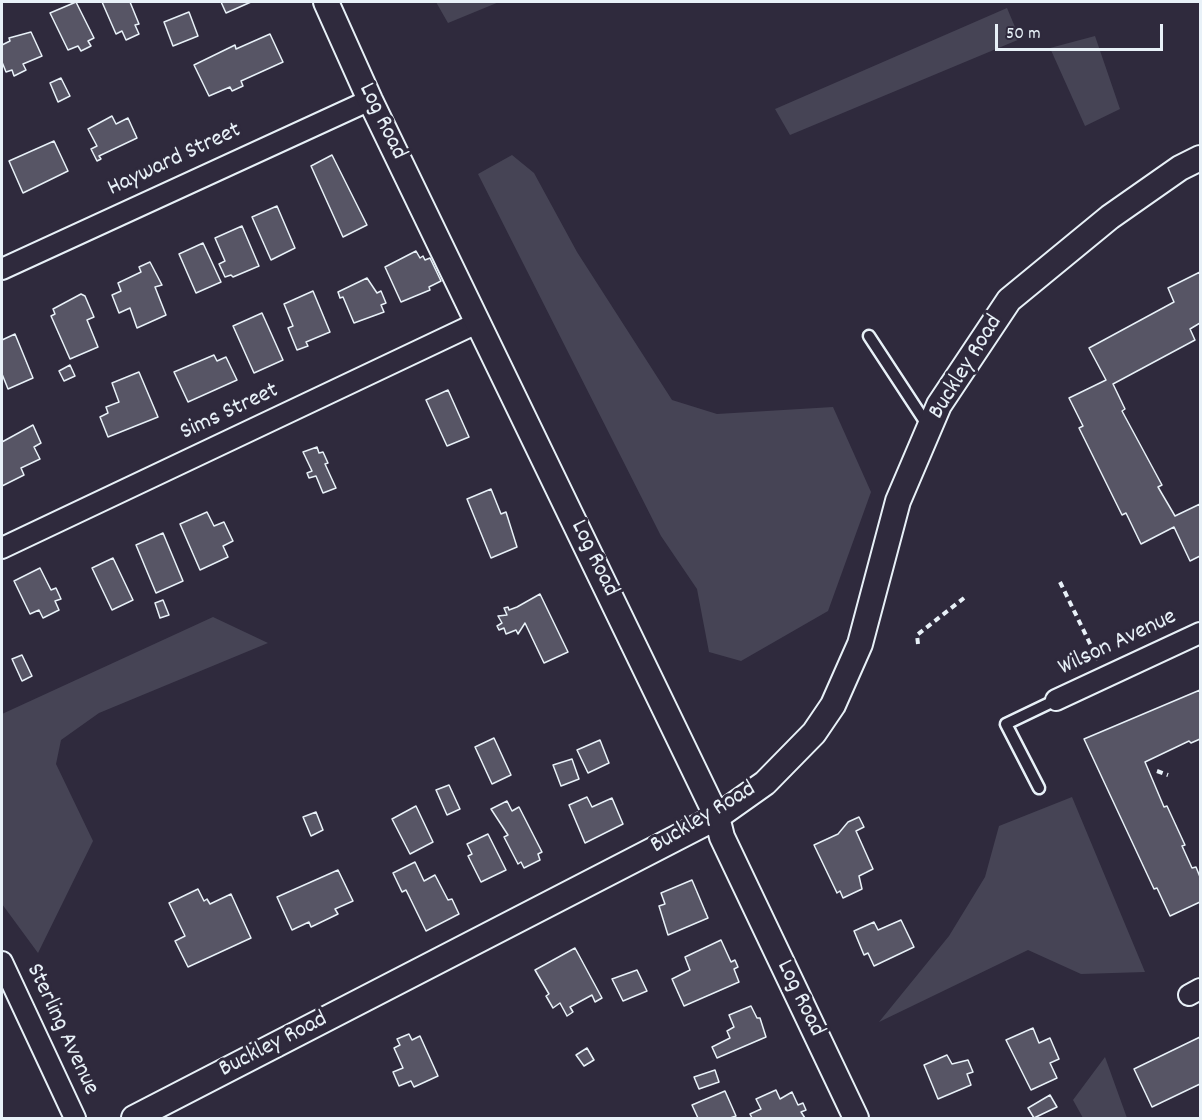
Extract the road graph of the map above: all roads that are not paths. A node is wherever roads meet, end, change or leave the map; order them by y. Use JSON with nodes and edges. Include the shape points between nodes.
{"nodes":[{"id":1,"x":326,"y":2,"type":"edge"},
{"id":2,"x":370,"y":100,"type":"junction"},
{"id":3,"x":1200,"y":158,"type":"edge"},
{"id":4,"x":2,"y":269,"type":"edge"},
{"id":5,"x":479,"y":322,"type":"junction"},
{"id":6,"x":869,"y":336,"type":"dead end"},
{"id":7,"x":929,"y":428,"type":"junction"},
{"id":8,"x":2,"y":548,"type":"edge"},
{"id":9,"x":1200,"y":633,"type":"edge"},
{"id":10,"x":1056,"y":700,"type":"joint"},
{"id":11,"x":1039,"y":788,"type":"dead end"},
{"id":12,"x":717,"y":817,"type":"junction"},
{"id":13,"x":2,"y":962,"type":"edge"},
{"id":14,"x":75,"y":1119,"type":"edge"},
{"id":15,"x":135,"y":1119,"type":"edge"},
{"id":16,"x":856,"y":1119,"type":"edge"}],
"edges":[{"from":1,"to":2,"type":"street","name":"Log Road"},
{"from":2,"to":4,"type":"street","name":"Hayward Street"},
{"from":2,"to":5,"type":"street","name":"Log Road"},
{"from":3,"to":7,"type":"street","name":"Buckley Road","via":[[1110,217],[1009,300],[939,405]]},
{"from":5,"to":8,"type":"street","name":"Sims Street"},
{"from":5,"to":12,"type":"street","name":"Log Road"},
{"from":6,"to":7,"type":"lane"},
{"from":7,"to":12,"type":"street","name":"Buckley Road","via":[[898,501],[860,644],[833,705],[814,733],[765,783]]},
{"from":9,"to":10,"type":"street","name":"Wilson Avenue"},
{"from":10,"to":11,"type":"lane","via":[[1006,724]]},
{"from":12,"to":15,"type":"street","name":"Buckley Road"},
{"from":12,"to":16,"type":"street","name":"Log Road","via":[[722,837]]},
{"from":13,"to":14,"type":"street","name":"Sterling Avenue"}]}
